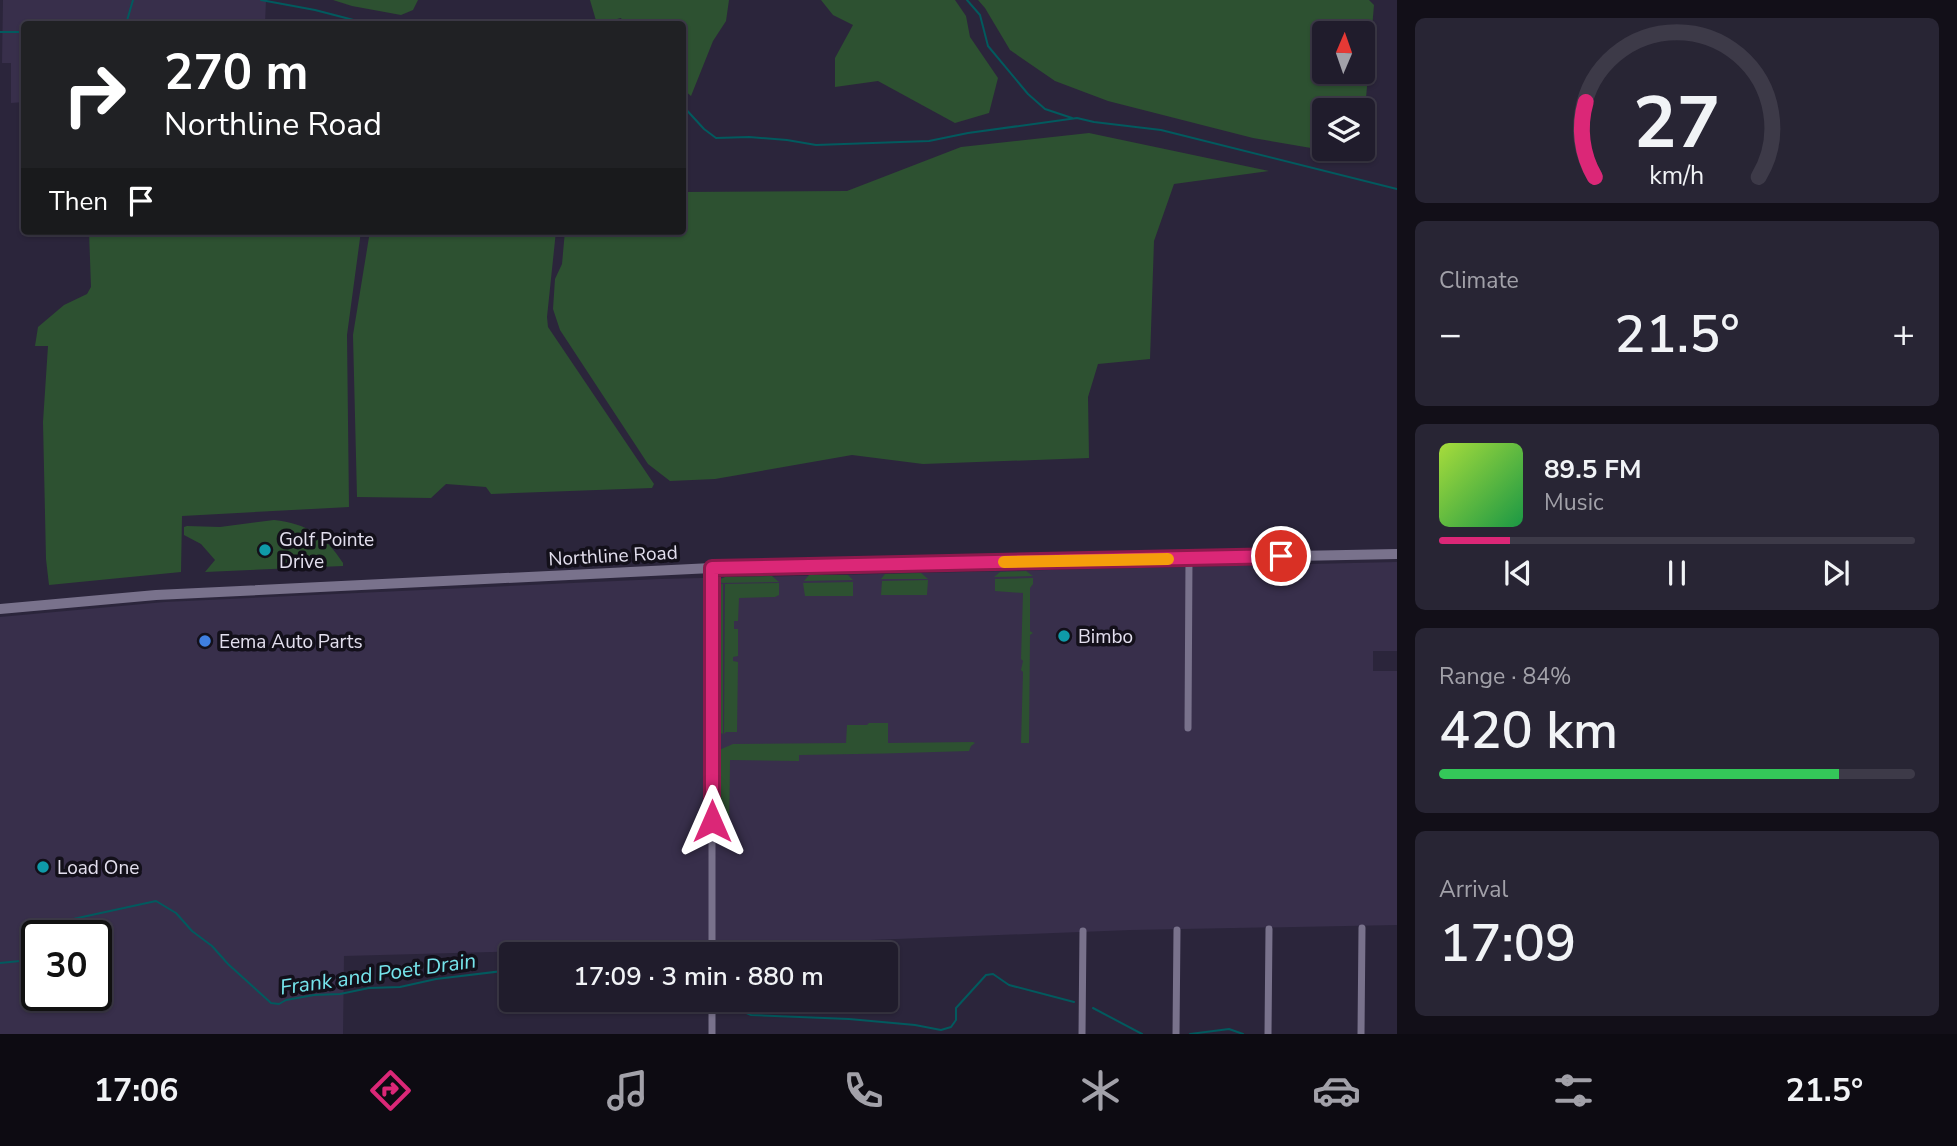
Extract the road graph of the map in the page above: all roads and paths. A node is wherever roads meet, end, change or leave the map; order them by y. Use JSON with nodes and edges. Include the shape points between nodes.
{"nodes":[{"id":1,"x":1397,"y":554,"type":"edge"},
{"id":2,"x":1189,"y":559,"type":"junction"},
{"id":3,"x":712,"y":568,"type":"junction"},
{"id":4,"x":0,"y":609,"type":"edge"},
{"id":5,"x":1188,"y":728,"type":"dead end"},
{"id":6,"x":1362,"y":928,"type":"dead end"},
{"id":7,"x":1269,"y":929,"type":"dead end"},
{"id":8,"x":1177,"y":930,"type":"dead end"},
{"id":9,"x":1083,"y":931,"type":"dead end"},
{"id":10,"x":712,"y":942,"type":"edge"},
{"id":11,"x":712,"y":1012,"type":"edge"},
{"id":12,"x":712,"y":1034,"type":"edge"},
{"id":13,"x":1082,"y":1034,"type":"edge"},
{"id":14,"x":1176,"y":1034,"type":"edge"},
{"id":15,"x":1268,"y":1034,"type":"edge"},
{"id":16,"x":1361,"y":1034,"type":"edge"}],
"edges":[{"from":1,"to":2,"type":"main road","name":"Northline Road"},
{"from":2,"to":3,"type":"main road","name":"Northline Road"},
{"from":2,"to":5,"type":"street"},
{"from":3,"to":4,"type":"main road","name":"Northline Road","via":[[156,595]]},
{"from":3,"to":10,"type":"street"},
{"from":6,"to":16,"type":"street"},
{"from":7,"to":15,"type":"street"},
{"from":8,"to":14,"type":"street"},
{"from":9,"to":13,"type":"street"},
{"from":11,"to":12,"type":"street"}]}
